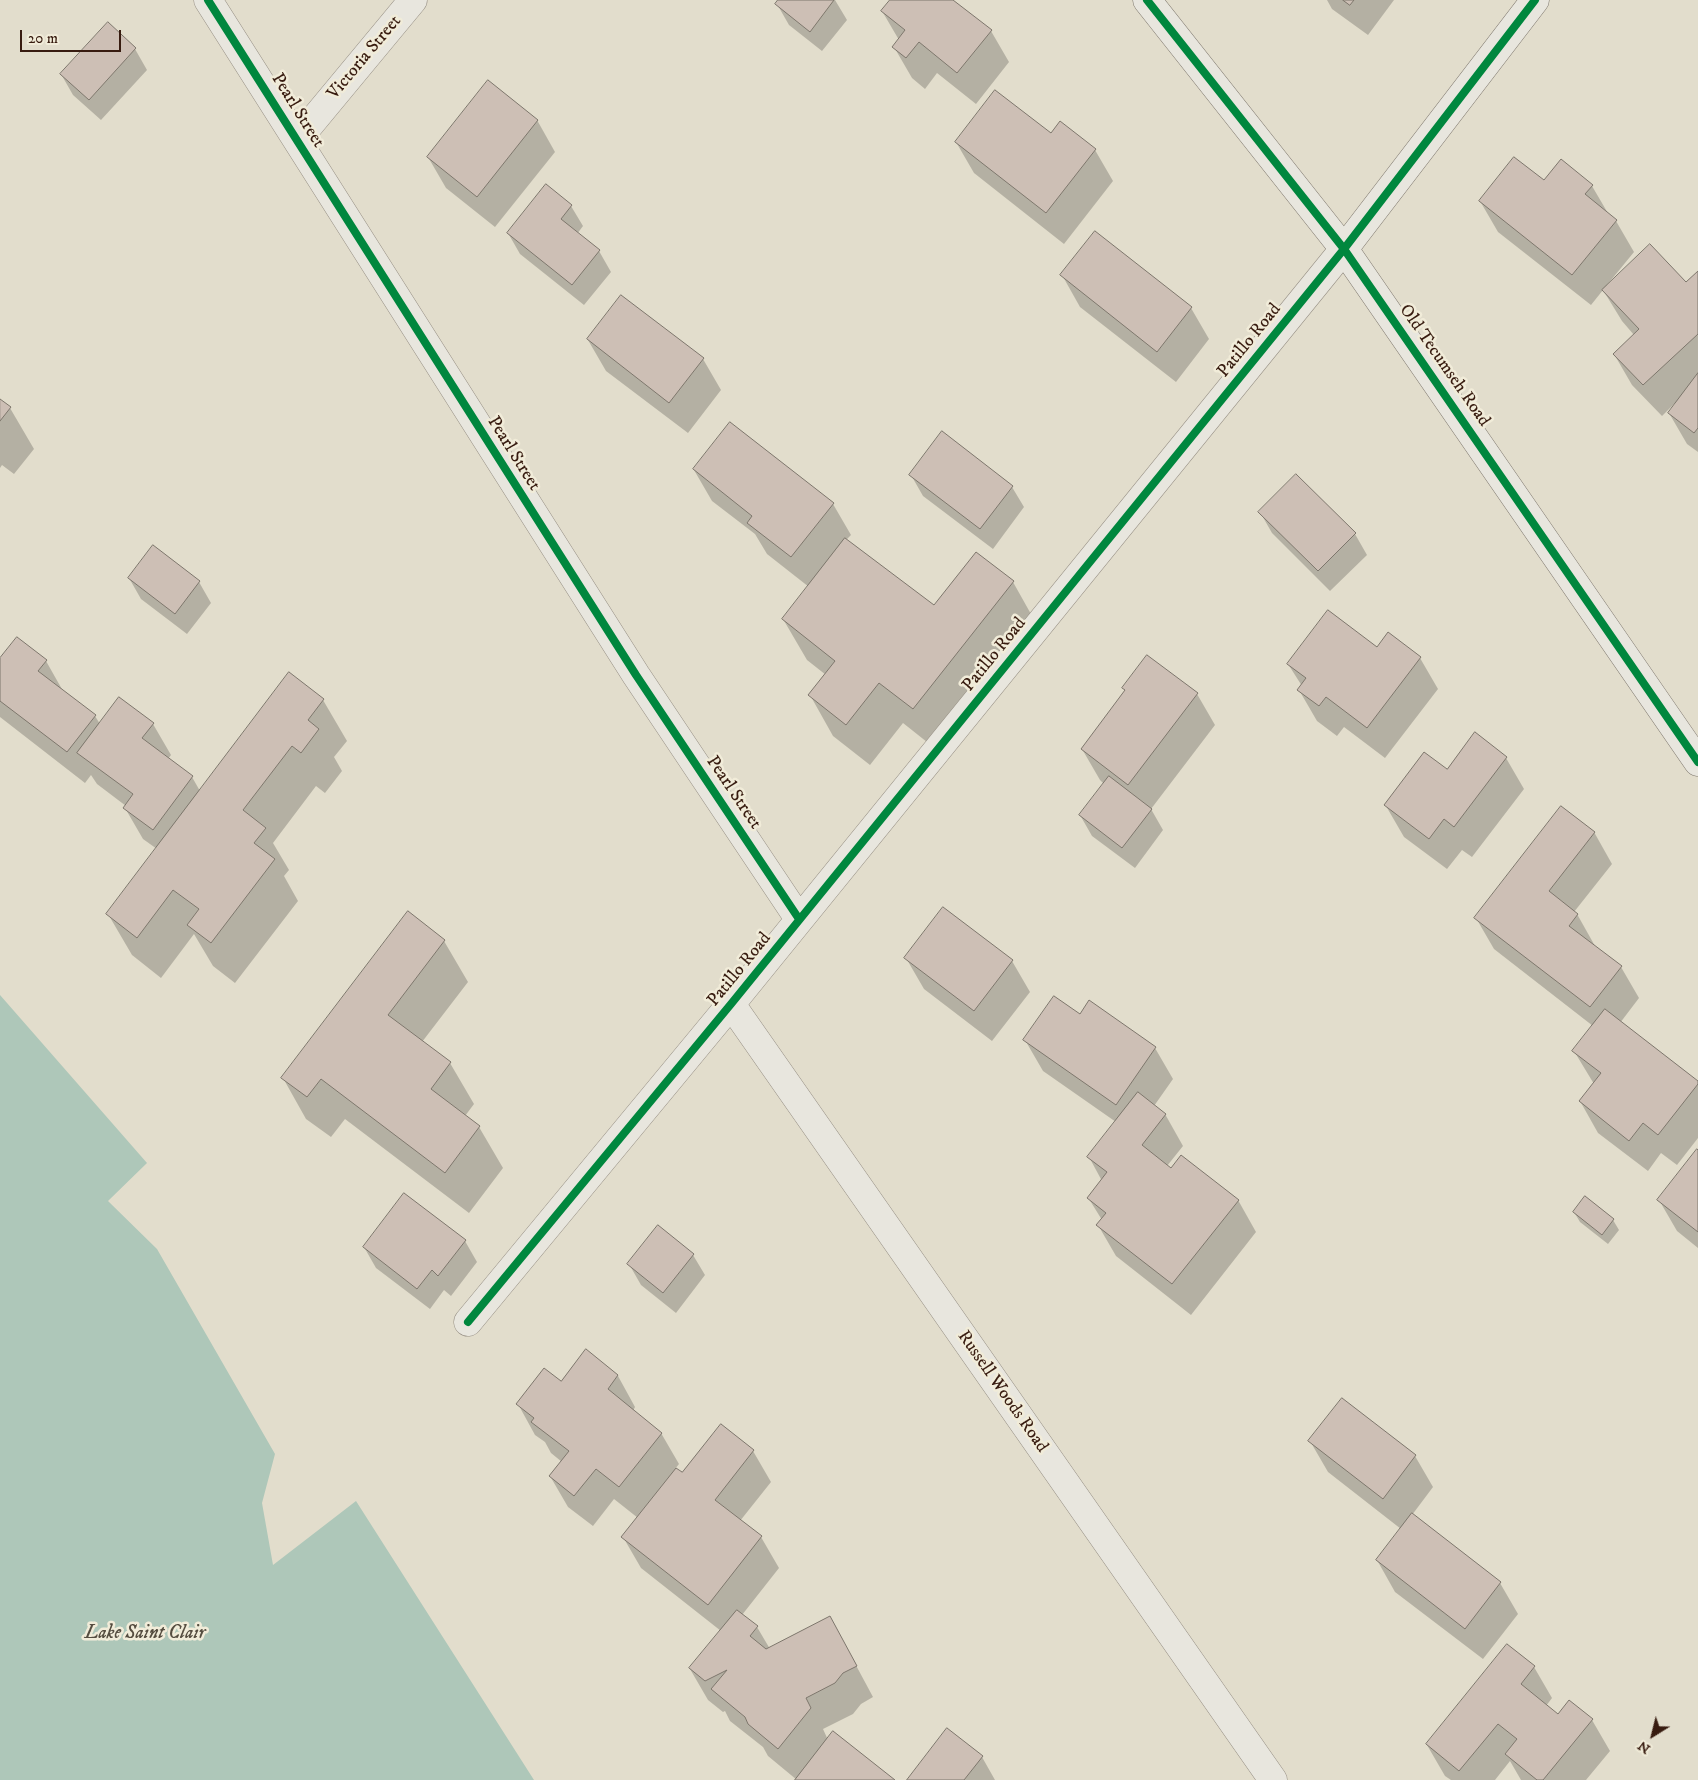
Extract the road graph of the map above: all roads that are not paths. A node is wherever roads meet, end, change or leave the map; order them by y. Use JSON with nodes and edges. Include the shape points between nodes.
{"nodes":[{"id":1,"x":208,"y":0,"type":"edge"},
{"id":2,"x":413,"y":0,"type":"edge"},
{"id":3,"x":1147,"y":0,"type":"edge"},
{"id":4,"x":1535,"y":0,"type":"edge"},
{"id":5,"x":297,"y":140,"type":"junction"},
{"id":6,"x":1344,"y":248,"type":"junction"},
{"id":7,"x":1698,"y":762,"type":"edge"},
{"id":8,"x":799,"y":919,"type":"junction"},
{"id":9,"x":731,"y":1004,"type":"junction"},
{"id":10,"x":468,"y":1322,"type":"dead end"},
{"id":11,"x":1273,"y":1780,"type":"edge"}],
"edges":[{"from":1,"to":5,"type":"street","name":"Pearl Street"},
{"from":2,"to":5,"type":"street","name":"Victoria Street"},
{"from":3,"to":6,"type":"street","name":"Old Tecumseh Road"},
{"from":4,"to":6,"type":"street","name":"Patillo Road"},
{"from":5,"to":8,"type":"street","name":"Pearl Street","via":[[636,675]]},
{"from":6,"to":7,"type":"street","name":"Old Tecumseh Road"},
{"from":6,"to":8,"type":"street","name":"Patillo Road"},
{"from":8,"to":9,"type":"street","name":"Patillo Road"},
{"from":9,"to":10,"type":"street","name":"Patillo Road"},
{"from":9,"to":11,"type":"street","name":"Russell Woods Road"}]}
